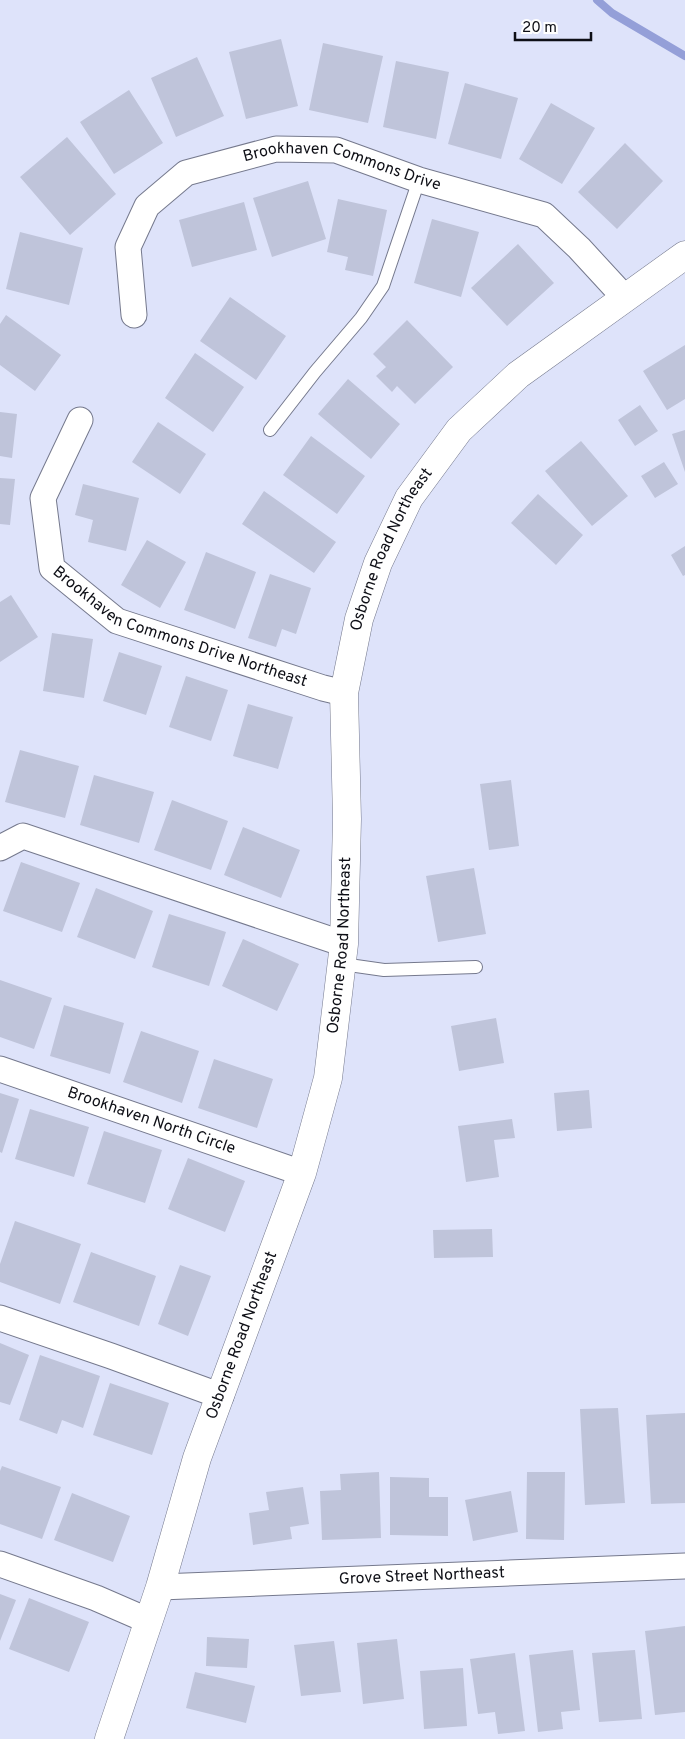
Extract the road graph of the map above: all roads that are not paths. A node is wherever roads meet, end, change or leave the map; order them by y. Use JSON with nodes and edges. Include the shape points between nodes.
{"nodes":[{"id":1,"x":419,"y":180,"type":"junction"},
{"id":2,"x":685,"y":255,"type":"edge"},
{"id":3,"x":625,"y":298,"type":"junction"},
{"id":4,"x":134,"y":315,"type":"dead end"},
{"id":5,"x":80,"y":420,"type":"dead end"},
{"id":6,"x":270,"y":430,"type":"dead end"},
{"id":7,"x":344,"y":693,"type":"junction"},
{"id":8,"x":0,"y":848,"type":"edge"},
{"id":9,"x":343,"y":954,"type":"junction"},
{"id":10,"x":476,"y":967,"type":"dead end"},
{"id":11,"x":0,"y":1069,"type":"edge"},
{"id":12,"x":302,"y":1173,"type":"junction"},
{"id":13,"x":0,"y":1318,"type":"edge"},
{"id":14,"x":221,"y":1396,"type":"junction"},
{"id":15,"x":0,"y":1564,"type":"edge"},
{"id":16,"x":685,"y":1566,"type":"edge"},
{"id":17,"x":160,"y":1587,"type":"junction"},
{"id":18,"x":149,"y":1621,"type":"junction"},
{"id":19,"x":109,"y":1739,"type":"edge"}],
"edges":[{"from":1,"to":3,"type":"street","name":"Brookhaven Commons Drive","via":[[544,215]]},
{"from":1,"to":4,"type":"street","name":"Brookhaven Commons Drive","via":[[336,150],[276,149],[186,173],[146,206],[128,247]]},
{"from":1,"to":6,"type":"lane","via":[[382,286],[361,318]]},
{"from":2,"to":3,"type":"street","name":"Osborne Road Northeast"},
{"from":3,"to":7,"type":"street","name":"Osborne Road Northeast","via":[[518,375],[459,430],[409,498],[378,563],[359,619]]},
{"from":5,"to":7,"type":"street","name":"Brookhaven Commons Drive Northeast","via":[[43,498],[52,568],[117,621]]},
{"from":7,"to":9,"type":"street","name":"Osborne Road Northeast","via":[[347,819]]},
{"from":8,"to":9,"type":"street","via":[[22,836],[248,912]]},
{"from":9,"to":10,"type":"lane","via":[[384,970]]},
{"from":9,"to":12,"type":"street","name":"Osborne Road Northeast","via":[[328,1078]]},
{"from":11,"to":12,"type":"street","name":"Brookhaven North Circle"},
{"from":12,"to":14,"type":"street","name":"Osborne Road Northeast"},
{"from":13,"to":14,"type":"street"},
{"from":14,"to":17,"type":"street","name":"Osborne Road Northeast","via":[[197,1458]]},
{"from":15,"to":18,"type":"street","via":[[96,1598]]},
{"from":16,"to":17,"type":"street","name":"Grove Street Northeast"},
{"from":17,"to":18,"type":"street","name":"Osborne Road Northeast"},
{"from":18,"to":19,"type":"street","name":"Osborne Road Northeast"}]}
